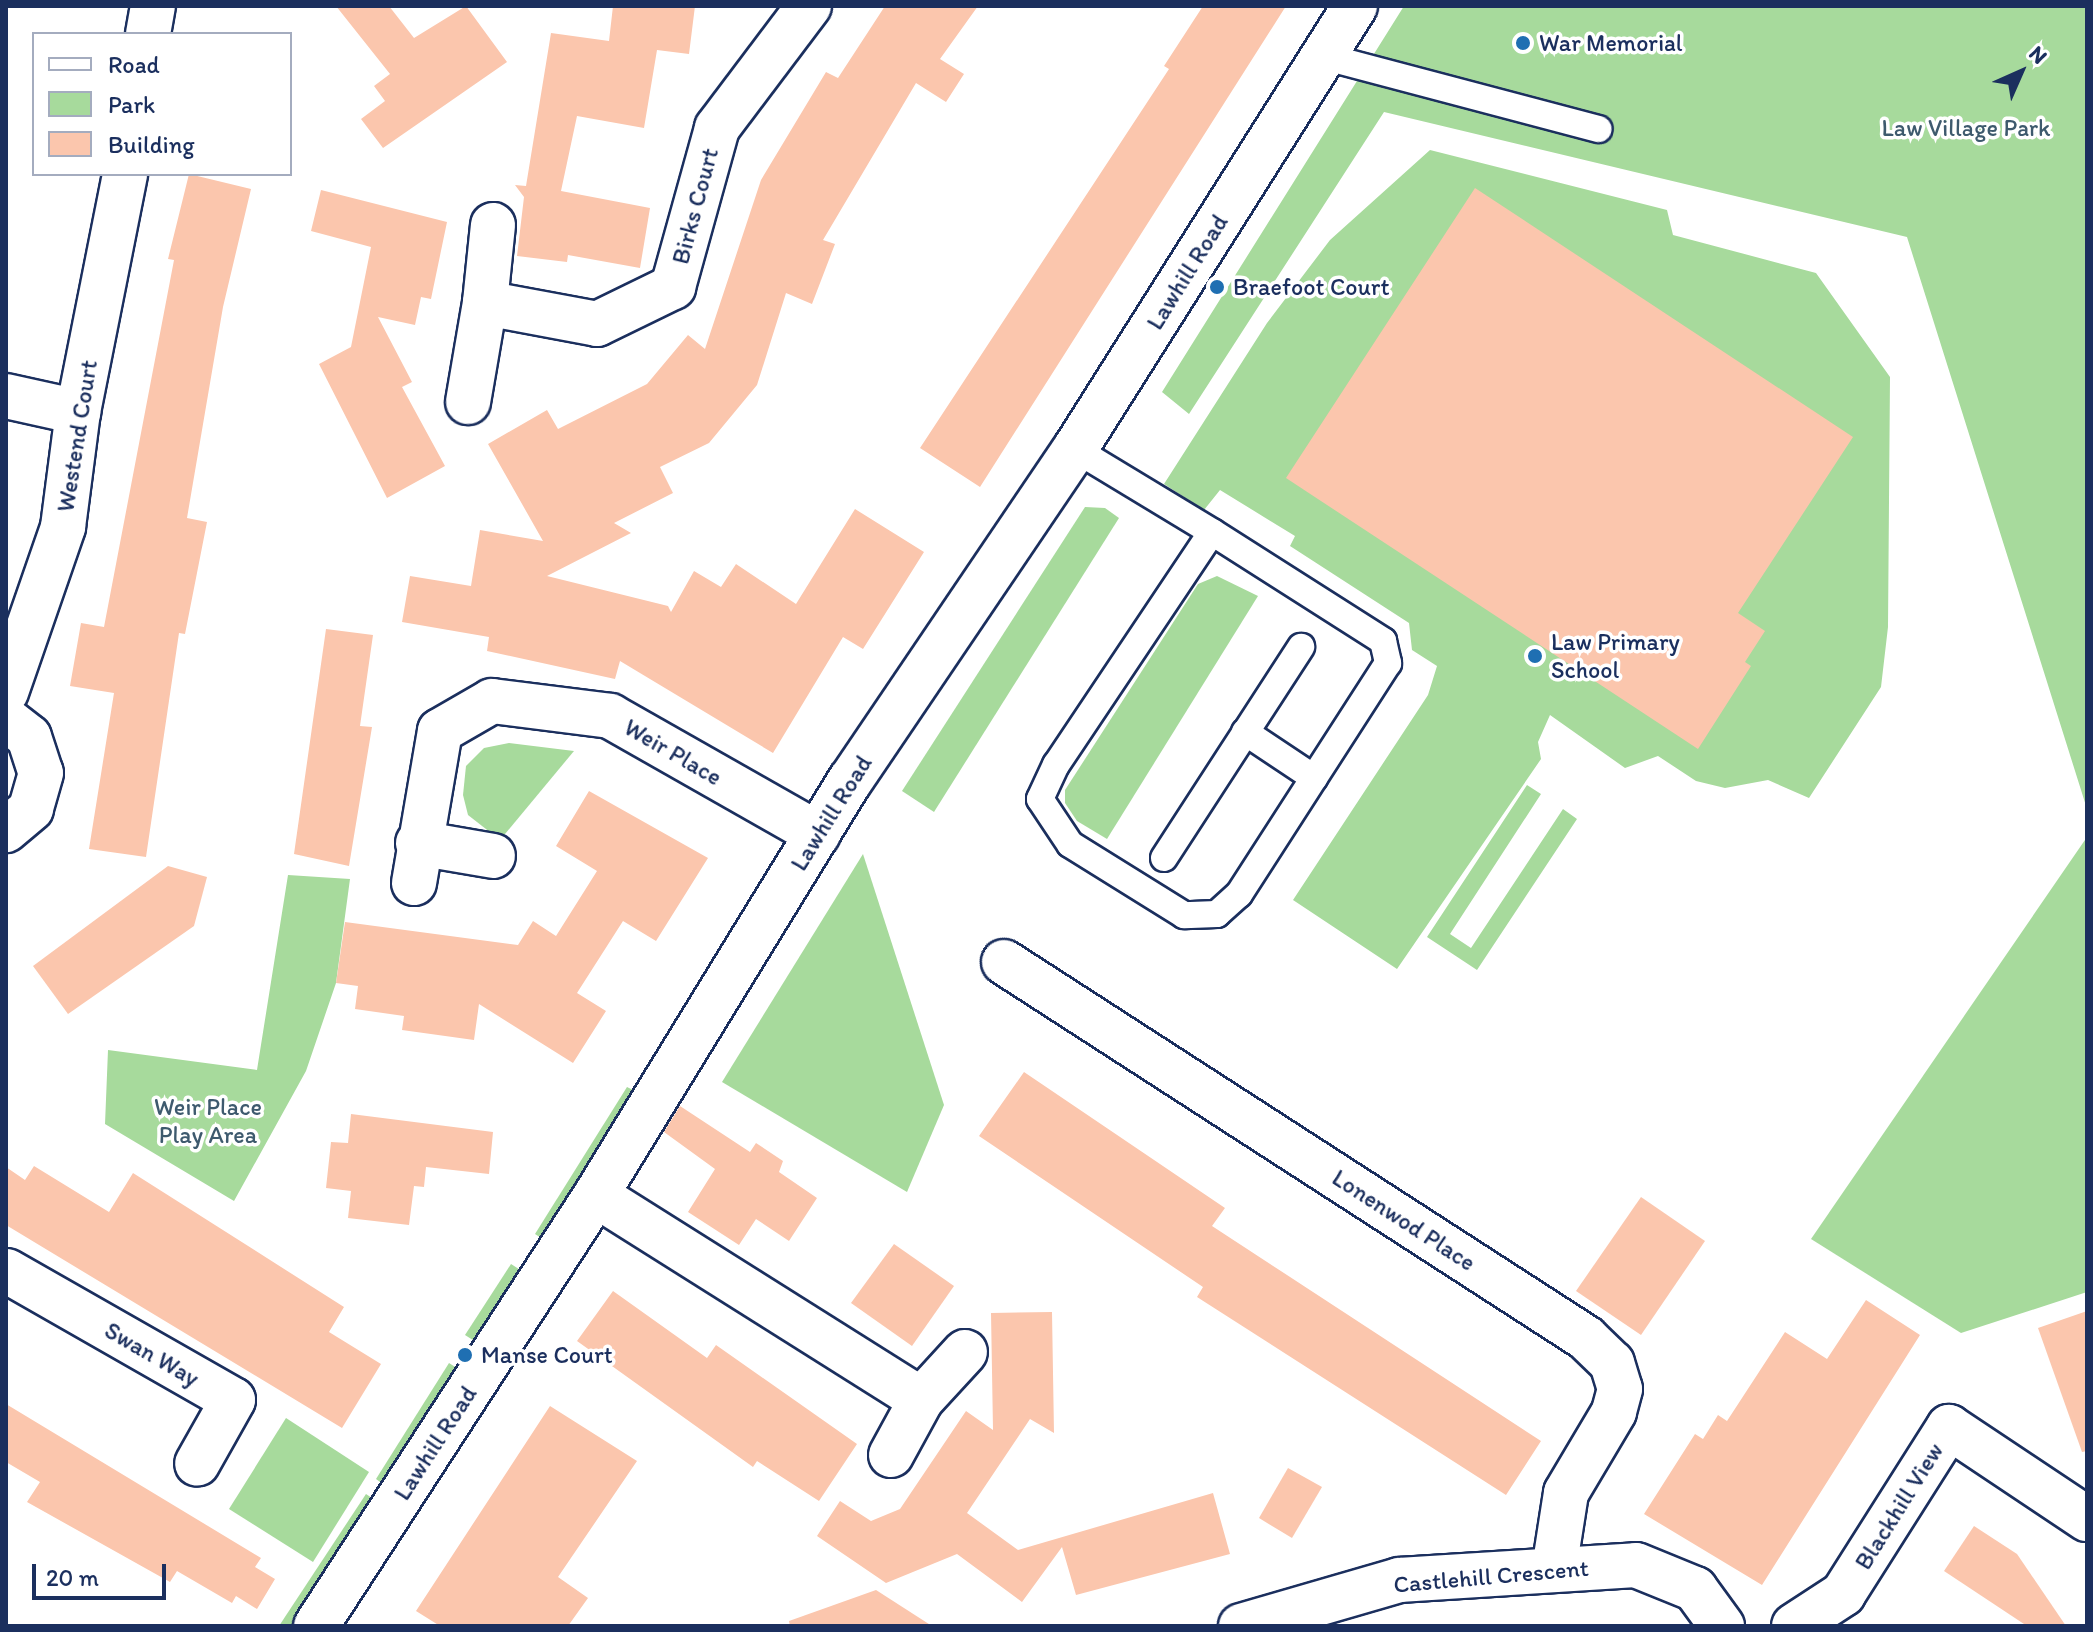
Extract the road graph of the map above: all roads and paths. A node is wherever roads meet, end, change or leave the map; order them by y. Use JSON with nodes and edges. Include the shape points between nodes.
{"nodes":[{"id":1,"x":153,"y":6,"type":"edge"},
{"id":2,"x":809,"y":6,"type":"edge"},
{"id":3,"x":1355,"y":6,"type":"edge"},
{"id":4,"x":148,"y":32,"type":"edge"},
{"id":5,"x":1322,"y":56,"type":"junction"},
{"id":6,"x":1599,"y":129,"type":"dead end"},
{"id":7,"x":125,"y":176,"type":"edge"},
{"id":8,"x":493,"y":225,"type":"dead end"},
{"id":9,"x":485,"y":303,"type":"junction"},
{"id":10,"x":6,"y":396,"type":"edge"},
{"id":11,"x":468,"y":402,"type":"dead end"},
{"id":12,"x":78,"y":412,"type":"junction"},
{"id":13,"x":1075,"y":449,"type":"junction"},
{"id":14,"x":1212,"y":532,"type":"junction"},
{"id":15,"x":1301,"y":647,"type":"dead end"},
{"id":16,"x":6,"y":692,"type":"edge"},
{"id":17,"x":6,"y":719,"type":"edge"},
{"id":18,"x":1245,"y":732,"type":"junction"},
{"id":19,"x":1314,"y":778,"type":"junction"},
{"id":20,"x":6,"y":830,"type":"edge"},
{"id":21,"x":818,"y":834,"type":"junction"},
{"id":22,"x":493,"y":856,"type":"dead end"},
{"id":23,"x":1164,"y":858,"type":"dead end"},
{"id":24,"x":1004,"y":962,"type":"dead end"},
{"id":25,"x":596,"y":1195,"type":"junction"},
{"id":26,"x":6,"y":1271,"type":"edge"},
{"id":27,"x":965,"y":1352,"type":"dead end"},
{"id":28,"x":921,"y":1400,"type":"junction"},
{"id":29,"x":891,"y":1455,"type":"dead end"},
{"id":30,"x":197,"y":1464,"type":"dead end"},
{"id":31,"x":2087,"y":1519,"type":"edge"},
{"id":32,"x":1554,"y":1570,"type":"junction"},
{"id":33,"x":316,"y":1626,"type":"edge"},
{"id":34,"x":1241,"y":1626,"type":"edge"},
{"id":35,"x":1722,"y":1626,"type":"edge"},
{"id":36,"x":1794,"y":1626,"type":"edge"}],
"edges":[{"from":1,"to":4,"type":"street"},
{"from":2,"to":9,"type":"street","name":"Birks Court","via":[[717,128],[673,287],[597,324]]},
{"from":3,"to":5,"type":"street","name":"Lawhill Road"},
{"from":5,"to":6,"type":"lane"},
{"from":5,"to":13,"type":"street","name":"Lawhill Road"},
{"from":7,"to":12,"type":"street","name":"Westend Court"},
{"from":8,"to":9,"type":"street"},
{"from":9,"to":11,"type":"street"},
{"from":10,"to":12,"type":"street"},
{"from":12,"to":16,"type":"street","name":"Westend Court","via":[[63,527]]},
{"from":13,"to":14,"type":"lane"},
{"from":13,"to":21,"type":"street","name":"Lawhill Road"},
{"from":14,"to":19,"type":"lane","via":[[1383,641],[1388,663]]},
{"from":14,"to":19,"type":"lane","via":[[1056,765],[1040,799],[1070,844],[1184,915],[1217,914],[1239,894]]},
{"from":15,"to":18,"type":"lane"},
{"from":17,"to":20,"type":"street","via":[[29,737],[41,773],[31,809]]},
{"from":18,"to":19,"type":"lane"},
{"from":18,"to":23,"type":"lane"},
{"from":21,"to":22,"type":"street","name":"Weir Place","via":[[610,716],[492,701],[440,731],[416,863]]},
{"from":21,"to":25,"type":"street","name":"Lawhill Road"},
{"from":24,"to":32,"type":"street","name":"Lonenwod Place","via":[[1586,1338],[1612,1363],[1620,1389],[1614,1412],[1566,1493]]},
{"from":25,"to":28,"type":"street"},
{"from":25,"to":33,"type":"street","name":"Lawhill Road"},
{"from":26,"to":30,"type":"street","name":"Swan Way","via":[[233,1400]]},
{"from":27,"to":28,"type":"street"},
{"from":28,"to":29,"type":"street"},
{"from":31,"to":36,"type":"street","name":"Blackhill View","via":[[1949,1427],[1843,1594]]},
{"from":32,"to":34,"type":"street","name":"Castlehill Crescent","via":[[1399,1580]]},
{"from":32,"to":35,"type":"street","name":"Castlehill Crescent","via":[[1636,1565],[1695,1589]]}]}
